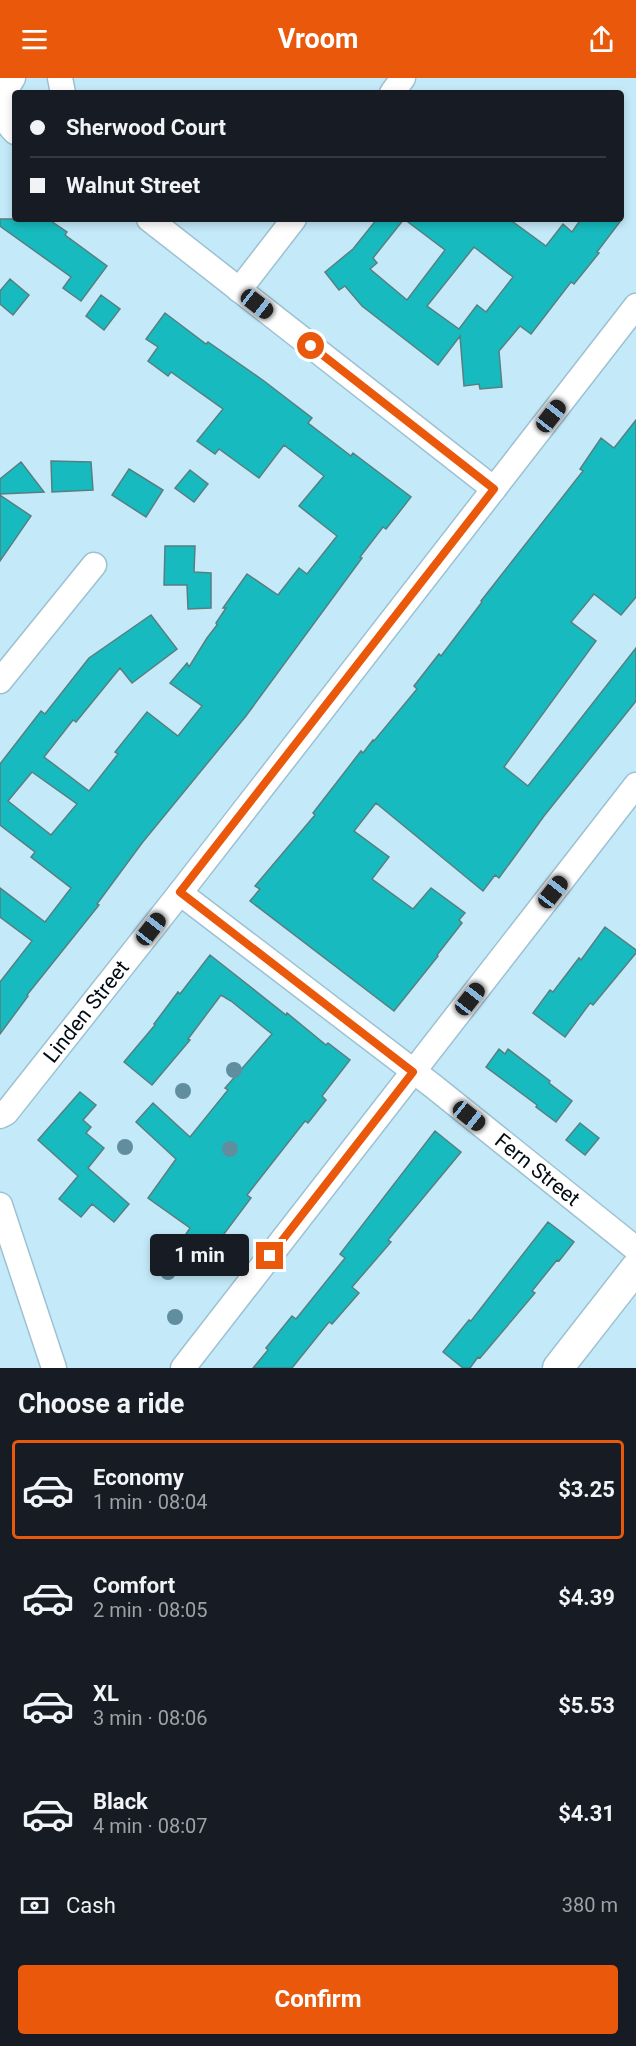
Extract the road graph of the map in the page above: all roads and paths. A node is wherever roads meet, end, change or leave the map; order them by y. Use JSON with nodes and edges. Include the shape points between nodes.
{"nodes":[{"id":1,"x":13,"y":78,"type":"edge"},
{"id":2,"x":404,"y":78,"type":"edge"},
{"id":3,"x":394,"y":90,"type":"edge"},
{"id":4,"x":12,"y":130,"type":"edge"},
{"id":5,"x":153,"y":222,"type":"edge"},
{"id":6,"x":292,"y":222,"type":"edge"},
{"id":7,"x":238,"y":290,"type":"junction"},
{"id":8,"x":636,"y":306,"type":"edge"},
{"id":9,"x":494,"y":489,"type":"junction"},
{"id":10,"x":94,"y":565,"type":"dead end"},
{"id":11,"x":0,"y":681,"type":"edge"},
{"id":12,"x":636,"y":785,"type":"edge"},
{"id":13,"x":180,"y":892,"type":"junction"},
{"id":14,"x":413,"y":1072,"type":"junction"},
{"id":15,"x":0,"y":1116,"type":"edge"},
{"id":16,"x":0,"y":1205,"type":"edge"},
{"id":17,"x":636,"y":1249,"type":"edge"},
{"id":18,"x":636,"y":1268,"type":"edge"},
{"id":19,"x":54,"y":1368,"type":"edge"},
{"id":20,"x":183,"y":1368,"type":"edge"},
{"id":21,"x":558,"y":1368,"type":"edge"}],
"edges":[{"from":1,"to":4,"type":"street","via":[[1,97],[0,110],[4,123]]},
{"from":2,"to":3,"type":"street"},
{"from":5,"to":7,"type":"street"},
{"from":6,"to":7,"type":"street"},
{"from":7,"to":9,"type":"street"},
{"from":8,"to":9,"type":"street","name":"Linden Street"},
{"from":9,"to":13,"type":"street","name":"Linden Street"},
{"from":10,"to":11,"type":"street"},
{"from":12,"to":14,"type":"street"},
{"from":13,"to":14,"type":"street","name":"Fern Street"},
{"from":13,"to":15,"type":"street","name":"Linden Street"},
{"from":14,"to":17,"type":"street","name":"Fern Street"},
{"from":14,"to":20,"type":"street"},
{"from":16,"to":19,"type":"street"},
{"from":18,"to":21,"type":"main road"}]}
